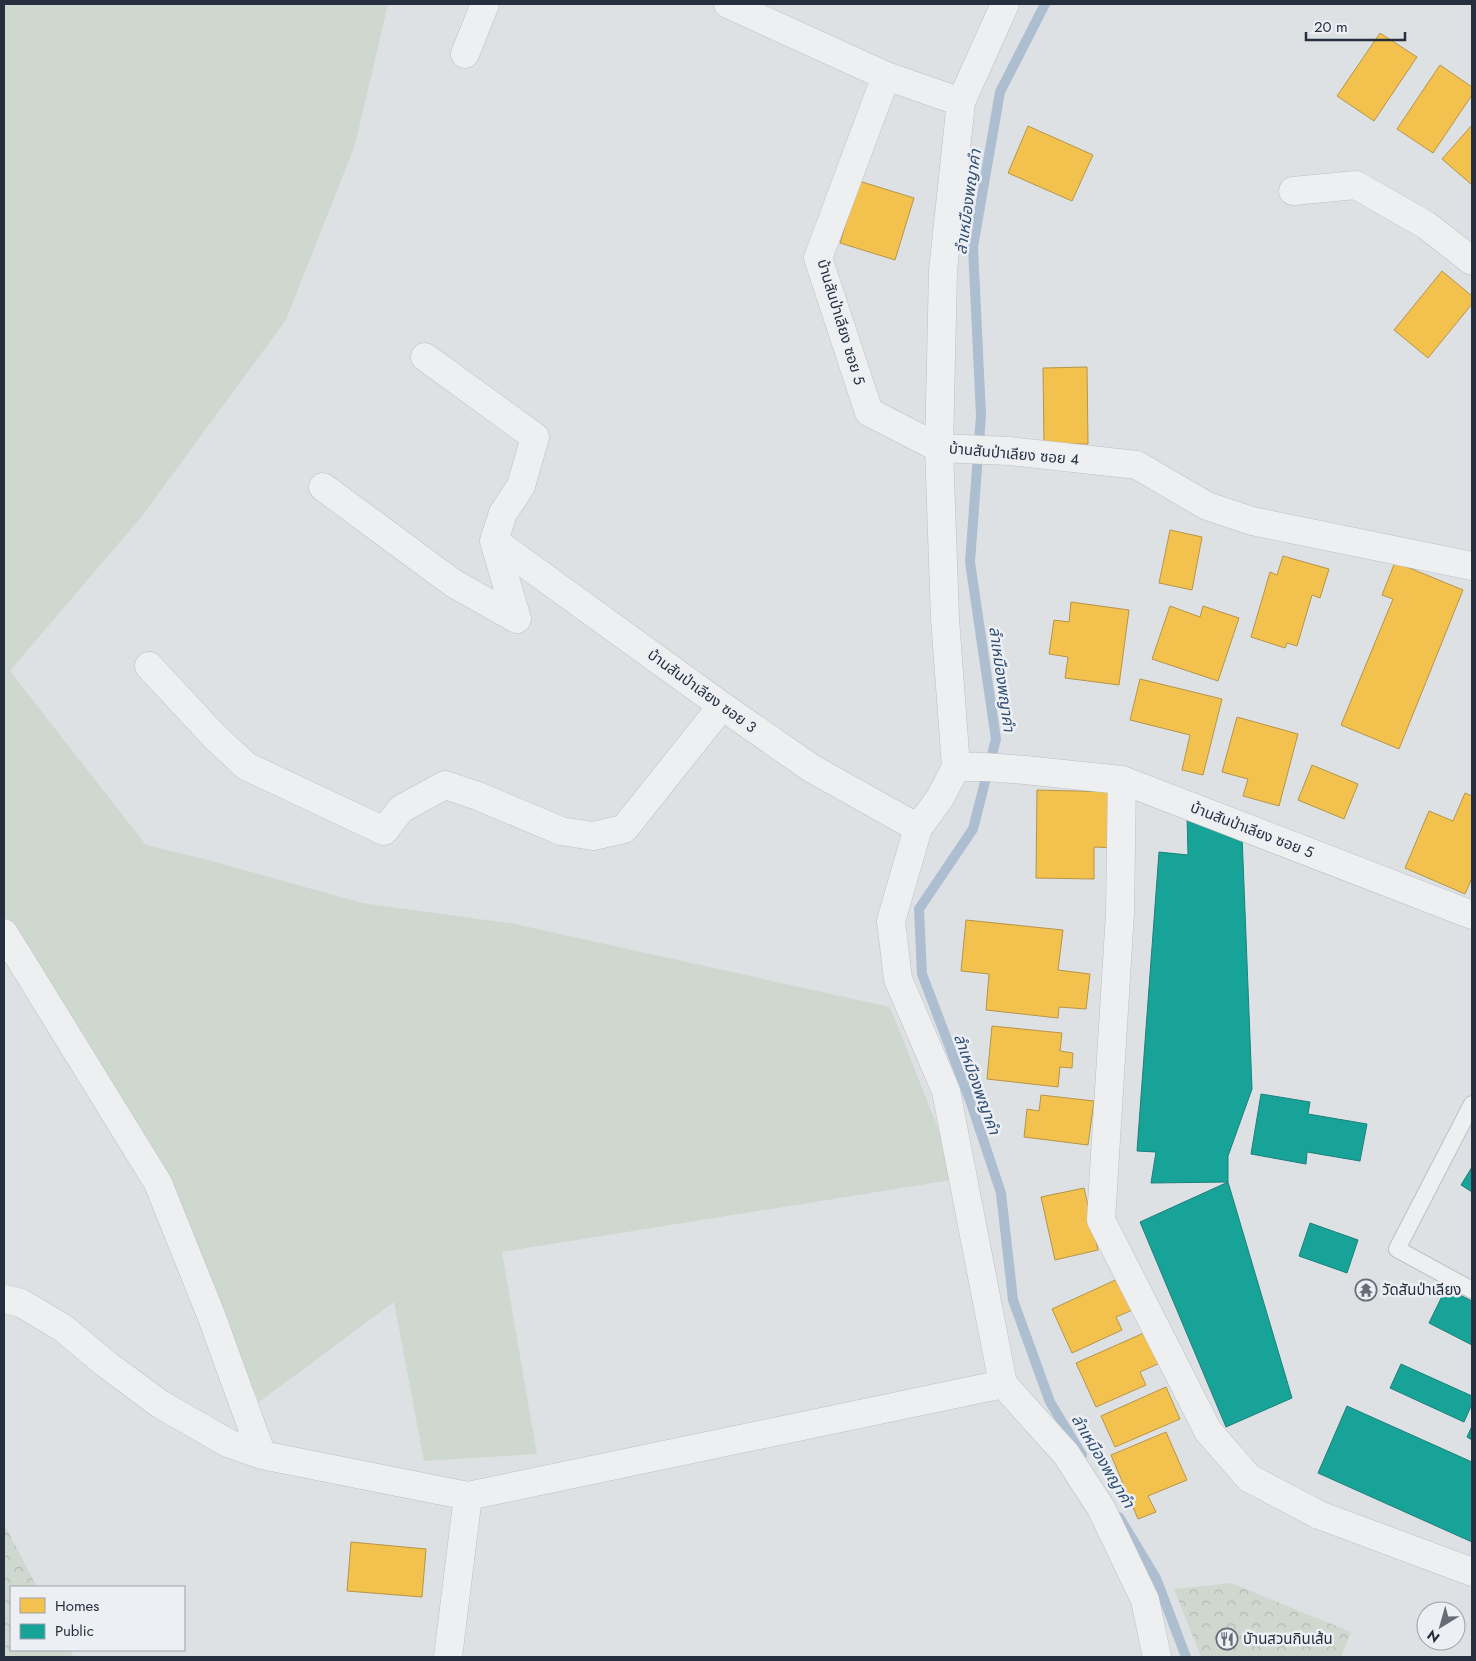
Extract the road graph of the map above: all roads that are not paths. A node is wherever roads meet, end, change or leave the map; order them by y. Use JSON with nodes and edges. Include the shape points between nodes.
{"nodes":[{"id":1,"x":485,"y":4,"type":"edge"},
{"id":2,"x":728,"y":4,"type":"edge"},
{"id":3,"x":1006,"y":4,"type":"edge"},
{"id":4,"x":465,"y":54,"type":"dead end"},
{"id":5,"x":886,"y":76,"type":"junction"},
{"id":6,"x":961,"y":102,"type":"junction"},
{"id":7,"x":1293,"y":191,"type":"dead end"},
{"id":8,"x":1472,"y":261,"type":"edge"},
{"id":9,"x":425,"y":356,"type":"dead end"},
{"id":10,"x":949,"y":448,"type":"junction"},
{"id":11,"x":323,"y":487,"type":"dead end"},
{"id":12,"x":494,"y":541,"type":"junction"},
{"id":13,"x":1470,"y":559,"type":"edge"},
{"id":14,"x":149,"y":666,"type":"dead end"},
{"id":15,"x":722,"y":706,"type":"junction"},
{"id":16,"x":956,"y":767,"type":"junction"},
{"id":17,"x":1122,"y":780,"type":"junction"},
{"id":18,"x":918,"y":828,"type":"junction"},
{"id":19,"x":1472,"y":915,"type":"edge"},
{"id":20,"x":4,"y":933,"type":"edge"},
{"id":21,"x":1472,"y":1104,"type":"edge"},
{"id":22,"x":1472,"y":1290,"type":"edge"},
{"id":23,"x":4,"y":1300,"type":"edge"},
{"id":24,"x":1003,"y":1384,"type":"junction"},
{"id":25,"x":262,"y":1455,"type":"junction"},
{"id":26,"x":468,"y":1496,"type":"junction"},
{"id":27,"x":1472,"y":1572,"type":"edge"},
{"id":28,"x":448,"y":1657,"type":"edge"},
{"id":29,"x":1157,"y":1657,"type":"edge"}],
"edges":[{"from":1,"to":4,"type":"street"},
{"from":2,"to":5,"type":"street"},
{"from":3,"to":6,"type":"street","name":"บ้านสันป่าเลียง ซอย 4"},
{"from":5,"to":6,"type":"street"},
{"from":5,"to":10,"type":"street","name":"บ้านสันป่าเลียง ซอย 5","via":[[818,258],[869,412]]},
{"from":6,"to":10,"type":"street","name":"บ้านสันป่าเลียง ซอย 4","via":[[943,271]]},
{"from":7,"to":8,"type":"street","via":[[1356,185],[1426,225]]},
{"from":9,"to":12,"type":"street","via":[[535,438],[521,486],[503,513]]},
{"from":10,"to":13,"type":"street","name":"บ้านสันป่าเลียง ซอย 4","via":[[1136,465],[1207,506],[1252,521]]},
{"from":10,"to":16,"type":"street","via":[[945,619]]},
{"from":11,"to":12,"type":"street","via":[[453,583],[517,619]]},
{"from":12,"to":15,"type":"street","name":"บ้านสันป่าเลียง ซอย 3"},
{"from":14,"to":15,"type":"street","via":[[246,766],[384,831],[401,809],[445,785],[561,831],[593,836],[624,830]]},
{"from":15,"to":18,"type":"street","name":"บ้านสันป่าเลียง ซอย 3","via":[[811,768]]},
{"from":16,"to":17,"type":"street","name":"บ้านสันป่าเลียง ซอย 5"},
{"from":16,"to":18,"type":"street","via":[[940,798]]},
{"from":17,"to":19,"type":"street","name":"บ้านสันป่าเลียง ซอย 5"},
{"from":17,"to":27,"type":"street","via":[[1120,912],[1101,1220],[1208,1431],[1249,1478],[1319,1516]]},
{"from":18,"to":24,"type":"street","via":[[891,922],[898,979],[946,1091]]},
{"from":20,"to":25,"type":"street","via":[[158,1183],[211,1314]]},
{"from":21,"to":22,"type":"lane","via":[[1397,1249]]},
{"from":23,"to":25,"type":"street","via":[[21,1303],[63,1328],[160,1404],[228,1443]]},
{"from":24,"to":26,"type":"street"},
{"from":24,"to":29,"type":"street","via":[[1066,1454],[1101,1508],[1145,1600]]},
{"from":25,"to":26,"type":"street"},
{"from":26,"to":28,"type":"street"}]}
